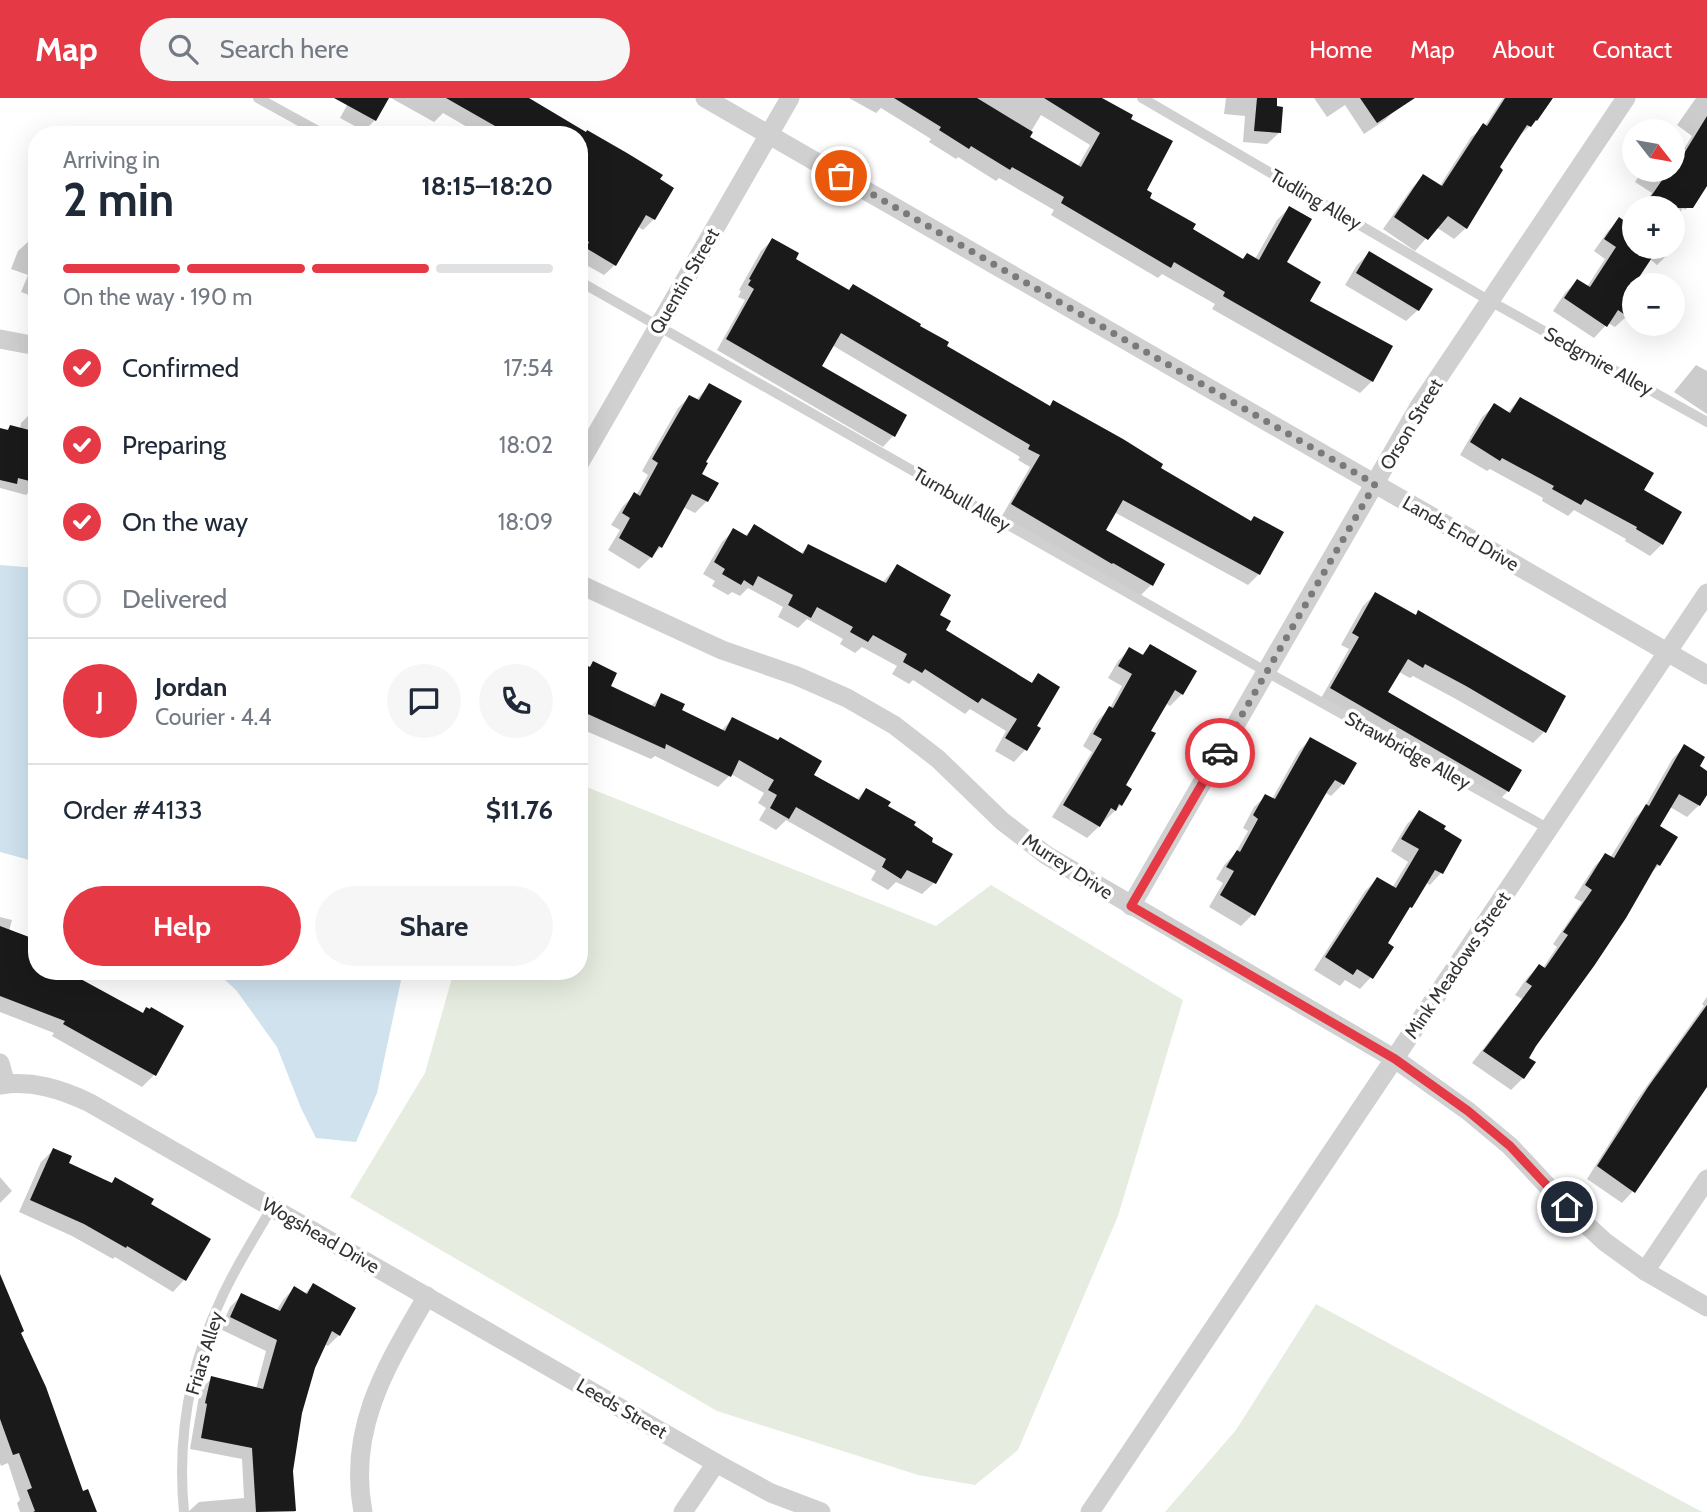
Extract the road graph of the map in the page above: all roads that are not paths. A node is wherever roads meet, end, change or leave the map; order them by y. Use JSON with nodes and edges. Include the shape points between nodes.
{"nodes":[{"id":1,"x":258,"y":98,"type":"edge"},
{"id":2,"x":705,"y":98,"type":"edge"},
{"id":3,"x":790,"y":98,"type":"edge"},
{"id":4,"x":1142,"y":98,"type":"edge"},
{"id":5,"x":1626,"y":98,"type":"edge"},
{"id":6,"x":309,"y":126,"type":"edge"},
{"id":7,"x":769,"y":134,"type":"junction"},
{"id":8,"x":588,"y":286,"type":"edge"},
{"id":9,"x":1490,"y":301,"type":"junction"},
{"id":10,"x":658,"y":326,"type":"junction"},
{"id":11,"x":0,"y":339,"type":"edge"},
{"id":12,"x":28,"y":344,"type":"edge"},
{"id":13,"x":1707,"y":422,"type":"edge"},
{"id":14,"x":588,"y":448,"type":"edge"},
{"id":15,"x":1375,"y":484,"type":"junction"},
{"id":16,"x":588,"y":588,"type":"edge"},
{"id":17,"x":1707,"y":593,"type":"edge"},
{"id":18,"x":1667,"y":652,"type":"junction"},
{"id":19,"x":1267,"y":672,"type":"junction"},
{"id":20,"x":1707,"y":675,"type":"edge"},
{"id":21,"x":1549,"y":829,"type":"junction"},
{"id":22,"x":1131,"y":906,"type":"junction"},
{"id":23,"x":1395,"y":1059,"type":"junction"},
{"id":24,"x":0,"y":1063,"type":"edge"},
{"id":25,"x":3,"y":1085,"type":"edge"},
{"id":26,"x":1707,"y":1179,"type":"edge"},
{"id":27,"x":272,"y":1207,"type":"junction"},
{"id":28,"x":1645,"y":1271,"type":"junction"},
{"id":29,"x":427,"y":1296,"type":"junction"},
{"id":30,"x":1707,"y":1307,"type":"edge"},
{"id":31,"x":716,"y":1463,"type":"junction"},
{"id":32,"x":184,"y":1512,"type":"edge"},
{"id":33,"x":363,"y":1512,"type":"edge"},
{"id":34,"x":683,"y":1512,"type":"edge"},
{"id":35,"x":821,"y":1512,"type":"edge"},
{"id":36,"x":1090,"y":1512,"type":"edge"}],
"edges":[{"from":1,"to":6,"type":"lane"},
{"from":2,"to":7,"type":"street","name":"Lands End Drive"},
{"from":3,"to":7,"type":"street","name":"Quentin Street"},
{"from":4,"to":9,"type":"lane","name":"Tudling Alley"},
{"from":5,"to":9,"type":"street","name":"Orson Street"},
{"from":7,"to":10,"type":"street","name":"Quentin Street"},
{"from":7,"to":15,"type":"street","name":"Lands End Drive"},
{"from":8,"to":10,"type":"lane","name":"Turnbull Alley"},
{"from":9,"to":13,"type":"lane","name":"Sedgmire Alley"},
{"from":9,"to":15,"type":"street","name":"Orson Street","via":[[1420,405]]},
{"from":10,"to":14,"type":"street","name":"Quentin Street"},
{"from":10,"to":19,"type":"lane","name":"Turnbull Alley"},
{"from":11,"to":12,"type":"street"},
{"from":15,"to":18,"type":"street","name":"Lands End Drive"},
{"from":15,"to":19,"type":"street","name":"Orson Street"},
{"from":16,"to":22,"type":"street","name":"Murrey Drive","via":[[722,650],[847,698],[894,725],[1046,855]]},
{"from":17,"to":18,"type":"street","name":"Mink Meadows Street"},
{"from":18,"to":20,"type":"street","name":"Lands End Drive"},
{"from":18,"to":21,"type":"street","name":"Mink Meadows Street"},
{"from":19,"to":21,"type":"lane","name":"Strawbridge Alley"},
{"from":19,"to":22,"type":"street","name":"Orson Street"},
{"from":21,"to":23,"type":"street","name":"Mink Meadows Street"},
{"from":22,"to":23,"type":"street","name":"Murrey Drive"},
{"from":23,"to":28,"type":"street","name":"Murrey Drive","via":[[1510,1146],[1567,1207]]},
{"from":23,"to":36,"type":"street","name":"Mink Meadows Street"},
{"from":24,"to":25,"type":"street"},
{"from":25,"to":27,"type":"street","name":"Wogshead Drive","via":[[36,1084],[65,1091]]},
{"from":26,"to":28,"type":"street"},
{"from":27,"to":29,"type":"street","name":"Wogshead Drive"},
{"from":27,"to":32,"type":"lane","name":"Friars Alley","via":[[222,1296],[203,1341],[184,1431]]},
{"from":28,"to":30,"type":"street","name":"Murrey Drive"},
{"from":29,"to":31,"type":"street","name":"Leeds Street"},
{"from":29,"to":33,"type":"street","via":[[379,1381],[365,1422],[360,1461]]},
{"from":31,"to":34,"type":"street"},
{"from":31,"to":35,"type":"street","name":"Leeds Street","via":[[771,1493]]}]}
